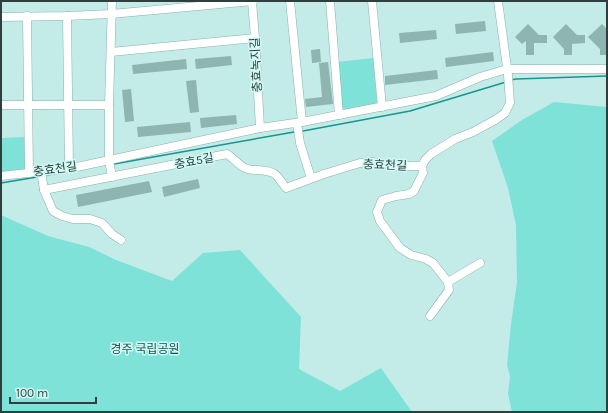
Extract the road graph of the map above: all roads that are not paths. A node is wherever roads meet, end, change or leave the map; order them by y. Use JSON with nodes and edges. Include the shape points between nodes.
{"nodes":[{"id":1,"x":112,"y":1,"type":"edge"},
{"id":2,"x":253,"y":1,"type":"edge"},
{"id":3,"x":290,"y":1,"type":"edge"},
{"id":4,"x":330,"y":1,"type":"edge"},
{"id":5,"x":372,"y":1,"type":"edge"},
{"id":6,"x":498,"y":1,"type":"edge"},
{"id":7,"x":111,"y":14,"type":"junction"},
{"id":8,"x":27,"y":16,"type":"junction"},
{"id":9,"x":67,"y":16,"type":"junction"},
{"id":10,"x":1,"y":17,"type":"edge"},
{"id":11,"x":255,"y":38,"type":"junction"},
{"id":12,"x":111,"y":52,"type":"junction"},
{"id":13,"x":507,"y":69,"type":"junction"},
{"id":14,"x":607,"y":69,"type":"edge"},
{"id":15,"x":1,"y":105,"type":"edge"},
{"id":16,"x":28,"y":105,"type":"junction"},
{"id":17,"x":68,"y":105,"type":"junction"},
{"id":18,"x":109,"y":105,"type":"junction"},
{"id":19,"x":382,"y":107,"type":"junction"},
{"id":20,"x":340,"y":115,"type":"junction"},
{"id":21,"x":299,"y":122,"type":"junction"},
{"id":22,"x":260,"y":128,"type":"junction"},
{"id":23,"x":109,"y":160,"type":"junction"},
{"id":24,"x":422,"y":166,"type":"junction"},
{"id":25,"x":69,"y":168,"type":"junction"},
{"id":26,"x":41,"y":171,"type":"junction"},
{"id":27,"x":29,"y":173,"type":"junction"},
{"id":28,"x":1,"y":176,"type":"edge"},
{"id":29,"x":112,"y":177,"type":"junction"},
{"id":30,"x":311,"y":178,"type":"junction"},
{"id":31,"x":44,"y":190,"type":"junction"},
{"id":32,"x":121,"y":240,"type":"dead end"},
{"id":33,"x":480,"y":263,"type":"dead end"},
{"id":34,"x":448,"y":282,"type":"junction"},
{"id":35,"x":430,"y":316,"type":"dead end"}],
"edges":[{"from":1,"to":7,"type":"street"},
{"from":2,"to":7,"type":"street","name":"충효녹지길"},
{"from":2,"to":11,"type":"street","name":"충효녹지길"},
{"from":3,"to":21,"type":"street"},
{"from":4,"to":20,"type":"street"},
{"from":5,"to":19,"type":"street"},
{"from":6,"to":13,"type":"street"},
{"from":7,"to":9,"type":"street","name":"충효녹지길"},
{"from":7,"to":12,"type":"street"},
{"from":8,"to":9,"type":"street","name":"충효녹지길"},
{"from":8,"to":10,"type":"street","name":"충효녹지길"},
{"from":8,"to":16,"type":"street"},
{"from":9,"to":17,"type":"street"},
{"from":11,"to":12,"type":"street"},
{"from":11,"to":22,"type":"street","name":"충효녹지길"},
{"from":12,"to":18,"type":"street"},
{"from":13,"to":14,"type":"street","name":"충효천길"},
{"from":13,"to":19,"type":"street","name":"충효천길","via":[[480,77],[436,96]]},
{"from":13,"to":24,"type":"street","name":"충효천길","via":[[510,103],[505,113],[431,154]]},
{"from":15,"to":16,"type":"street"},
{"from":16,"to":17,"type":"street"},
{"from":16,"to":27,"type":"street"},
{"from":17,"to":18,"type":"street"},
{"from":17,"to":25,"type":"street"},
{"from":18,"to":23,"type":"street"},
{"from":19,"to":20,"type":"street","name":"충효천길"},
{"from":20,"to":21,"type":"street","name":"충효천길"},
{"from":21,"to":22,"type":"street","name":"충효천길"},
{"from":21,"to":30,"type":"street","via":[[300,143]]},
{"from":22,"to":23,"type":"street","name":"충효천길"},
{"from":23,"to":25,"type":"street","name":"충효천길"},
{"from":23,"to":29,"type":"street"},
{"from":24,"to":30,"type":"street","name":"충효천길","via":[[360,163]]},
{"from":24,"to":34,"type":"street","via":[[423,173],[414,191],[382,200],[377,212],[380,221],[400,248],[411,255],[426,259]]},
{"from":25,"to":26,"type":"street","name":"충효천길"},
{"from":26,"to":27,"type":"street","name":"충효천길"},
{"from":26,"to":31,"type":"street"},
{"from":27,"to":28,"type":"street","name":"충효천길"},
{"from":29,"to":30,"type":"street","name":"충효5길","via":[[227,154],[245,168],[274,173],[286,188]]},
{"from":29,"to":31,"type":"street","name":"충효5길"},
{"from":31,"to":32,"type":"street","via":[[53,211],[73,219],[90,219],[102,223]]},
{"from":33,"to":34,"type":"street"},
{"from":34,"to":35,"type":"street","via":[[449,290]]}]}
